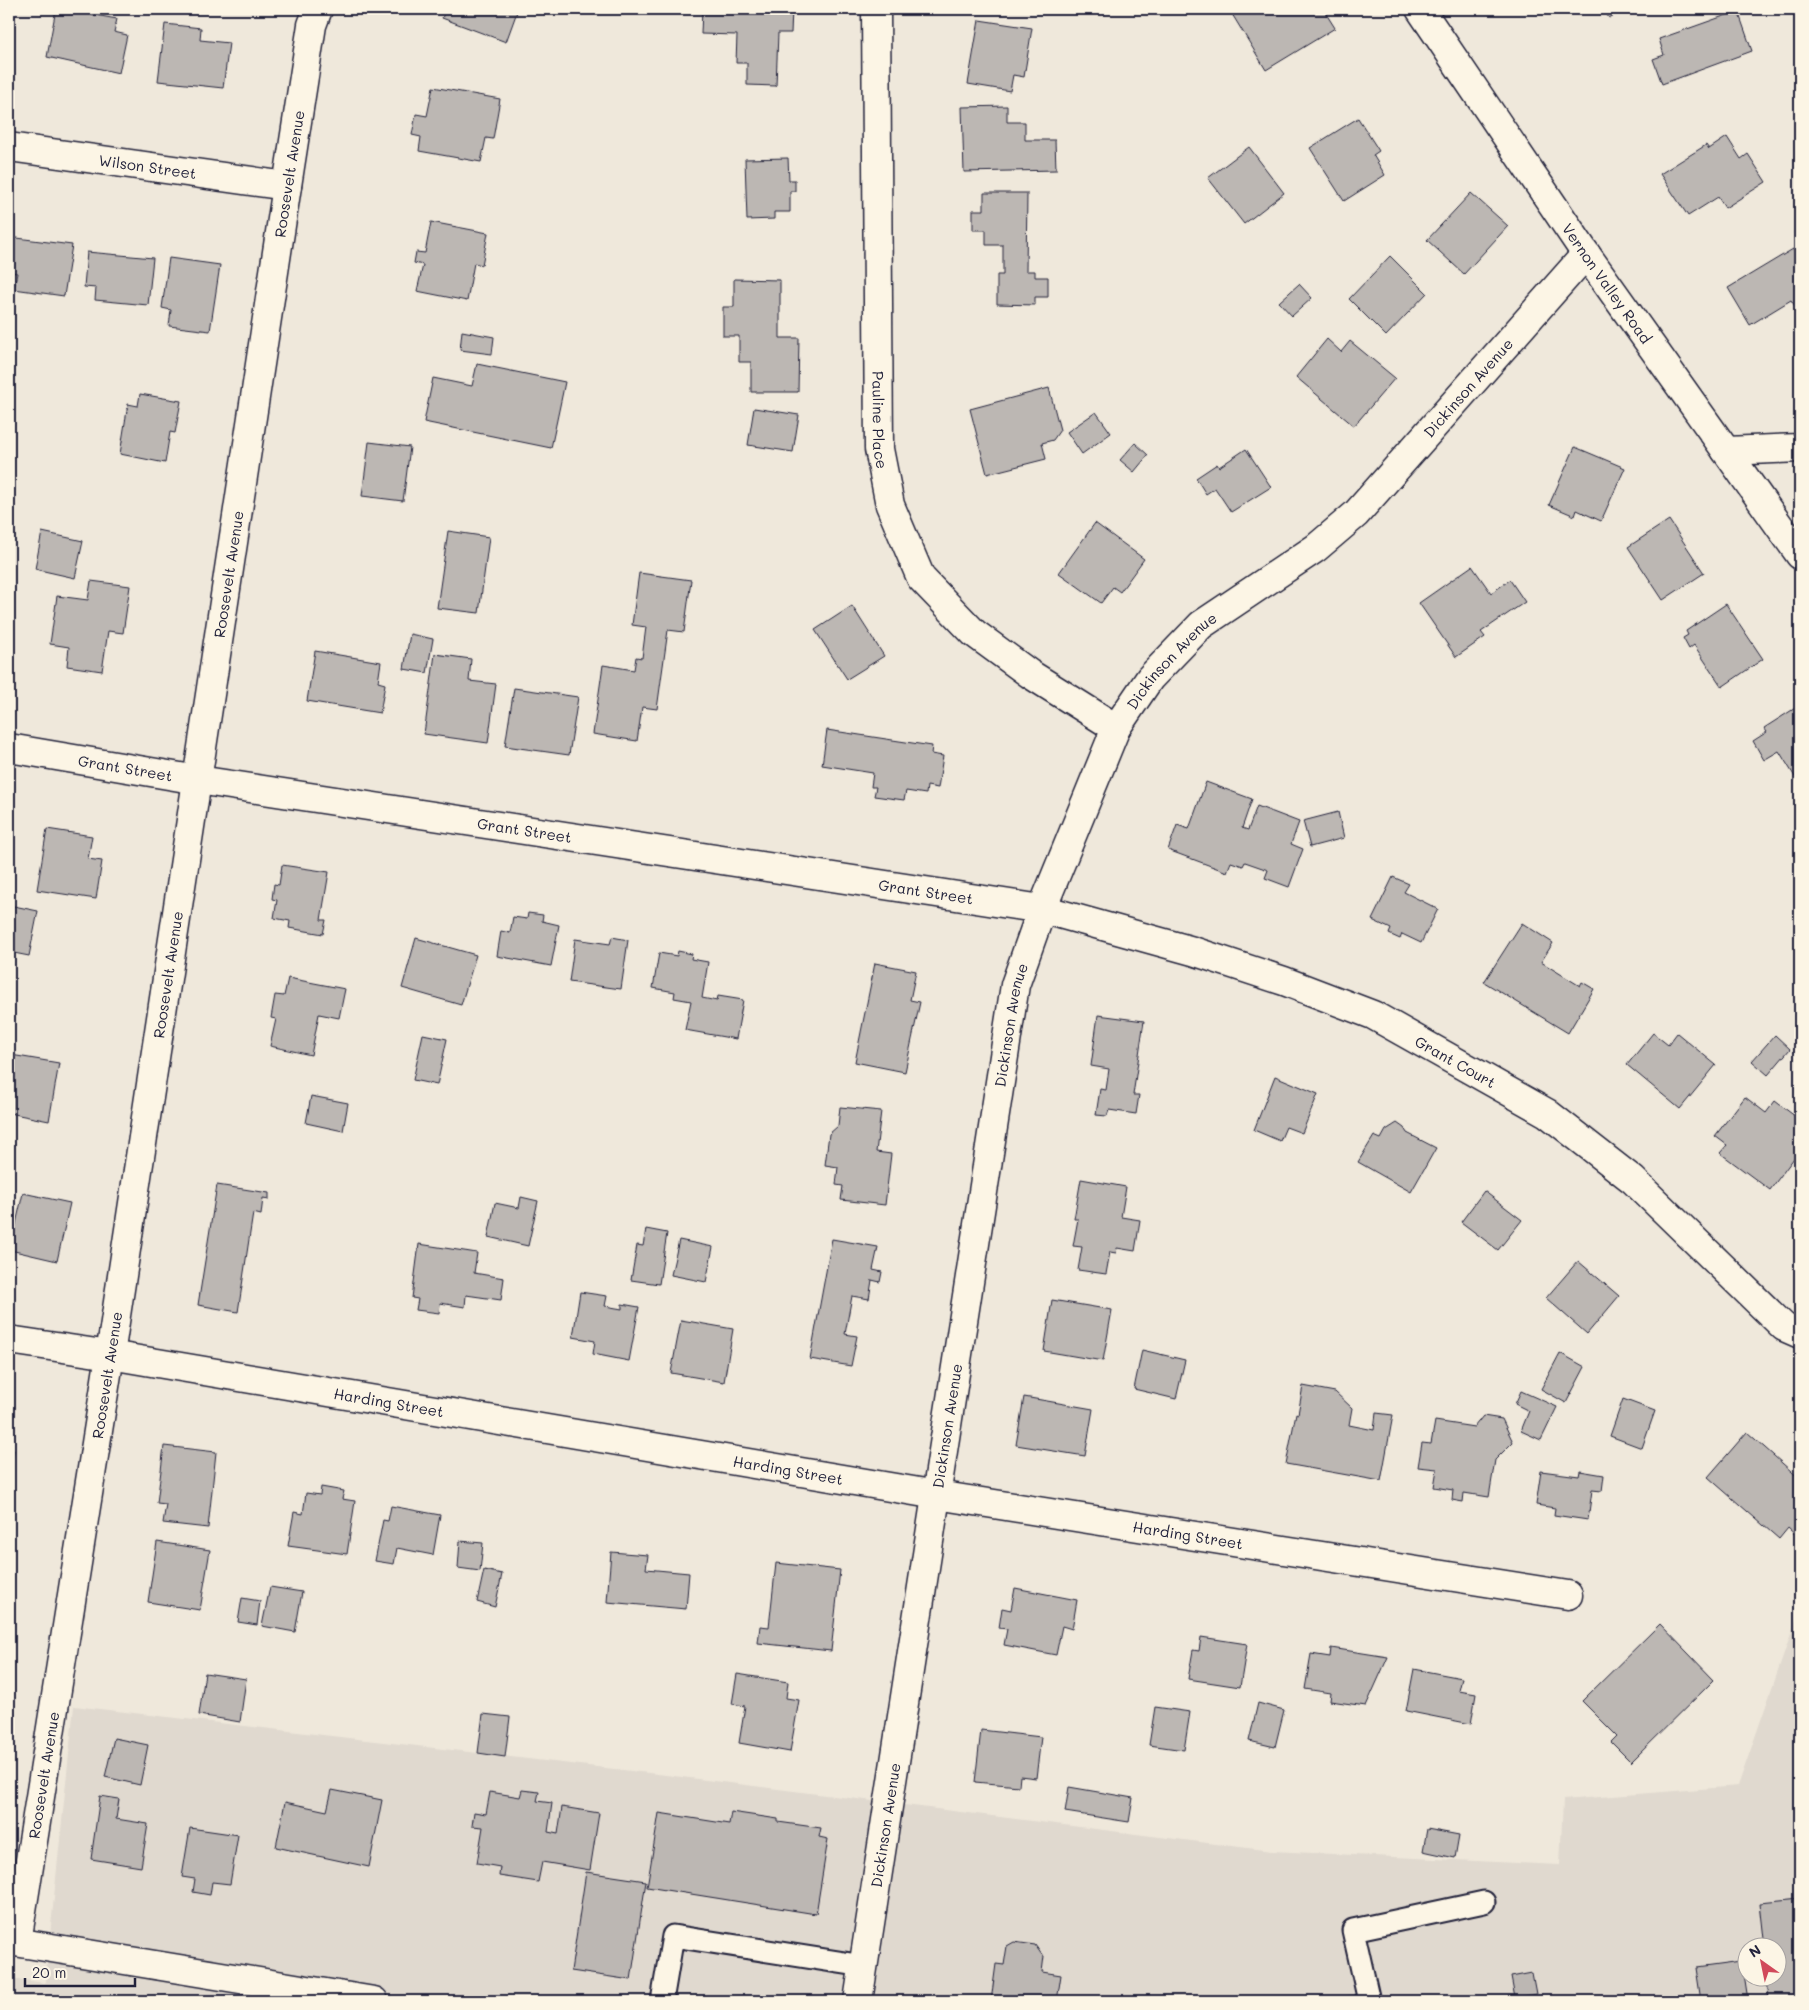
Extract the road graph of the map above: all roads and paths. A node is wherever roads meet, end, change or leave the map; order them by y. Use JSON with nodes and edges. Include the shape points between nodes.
{"nodes":[{"id":1,"x":318,"y":9,"type":"edge"},
{"id":2,"x":876,"y":9,"type":"edge"},
{"id":3,"x":1420,"y":9,"type":"edge"},
{"id":4,"x":9,"y":147,"type":"edge"},
{"id":5,"x":287,"y":186,"type":"junction"},
{"id":6,"x":1586,"y":254,"type":"junction"},
{"id":7,"x":1800,"y":448,"type":"edge"},
{"id":8,"x":1726,"y":451,"type":"junction"},
{"id":9,"x":1800,"y":555,"type":"edge"},
{"id":10,"x":1116,"y":728,"type":"junction"},
{"id":11,"x":9,"y":748,"type":"edge"},
{"id":12,"x":198,"y":780,"type":"junction"},
{"id":13,"x":1042,"y":909,"type":"junction"},
{"id":14,"x":1800,"y":1334,"type":"edge"},
{"id":15,"x":9,"y":1340,"type":"edge"},
{"id":16,"x":110,"y":1355,"type":"junction"},
{"id":17,"x":937,"y":1495,"type":"junction"},
{"id":18,"x":1568,"y":1596,"type":"dead end"},
{"id":19,"x":1484,"y":1902,"type":"dead end"},
{"id":20,"x":13,"y":1942,"type":"edge"},
{"id":21,"x":864,"y":1966,"type":"junction"},
{"id":22,"x":374,"y":2001,"type":"edge"},
{"id":23,"x":662,"y":2001,"type":"edge"},
{"id":24,"x":858,"y":2001,"type":"edge"},
{"id":25,"x":1369,"y":2001,"type":"edge"}],
"edges":[{"from":1,"to":5,"type":"street","name":"Roosevelt Avenue","via":[[312,25]]},
{"from":2,"to":10,"type":"street","name":"Pauline Place","via":[[879,449],[890,506],[921,578],[974,633],[1030,674]]},
{"from":3,"to":6,"type":"street","name":"Vernon Valley Road"},
{"from":4,"to":5,"type":"street","name":"Wilson Street"},
{"from":5,"to":12,"type":"street","name":"Roosevelt Avenue"},
{"from":6,"to":8,"type":"street","name":"Vernon Valley Road"},
{"from":6,"to":10,"type":"street","name":"Dickinson Avenue","via":[[1356,514],[1316,548],[1201,626],[1150,678]]},
{"from":7,"to":8,"type":"street"},
{"from":8,"to":9,"type":"street","name":"Vernon Valley Road"},
{"from":10,"to":13,"type":"street","name":"Dickinson Avenue"},
{"from":11,"to":12,"type":"street","name":"Grant Street"},
{"from":12,"to":13,"type":"street","name":"Grant Street"},
{"from":12,"to":16,"type":"street","name":"Roosevelt Avenue"},
{"from":13,"to":14,"type":"street","name":"Grant Court","via":[[1193,951],[1284,981],[1382,1020],[1547,1113],[1633,1180],[1784,1327]]},
{"from":13,"to":17,"type":"street","name":"Dickinson Avenue","via":[[1015,985]]},
{"from":15,"to":16,"type":"street","name":"Harding Street"},
{"from":16,"to":17,"type":"street","name":"Harding Street"},
{"from":16,"to":20,"type":"street","name":"Roosevelt Avenue"},
{"from":17,"to":18,"type":"street","name":"Harding Street"},
{"from":17,"to":21,"type":"street","name":"Dickinson Avenue"},
{"from":19,"to":25,"type":"lane","via":[[1353,1930]]},
{"from":20,"to":22,"type":"street"},
{"from":21,"to":23,"type":"lane","via":[[673,1936]]},
{"from":21,"to":24,"type":"street","name":"Dickinson Avenue"}]}
